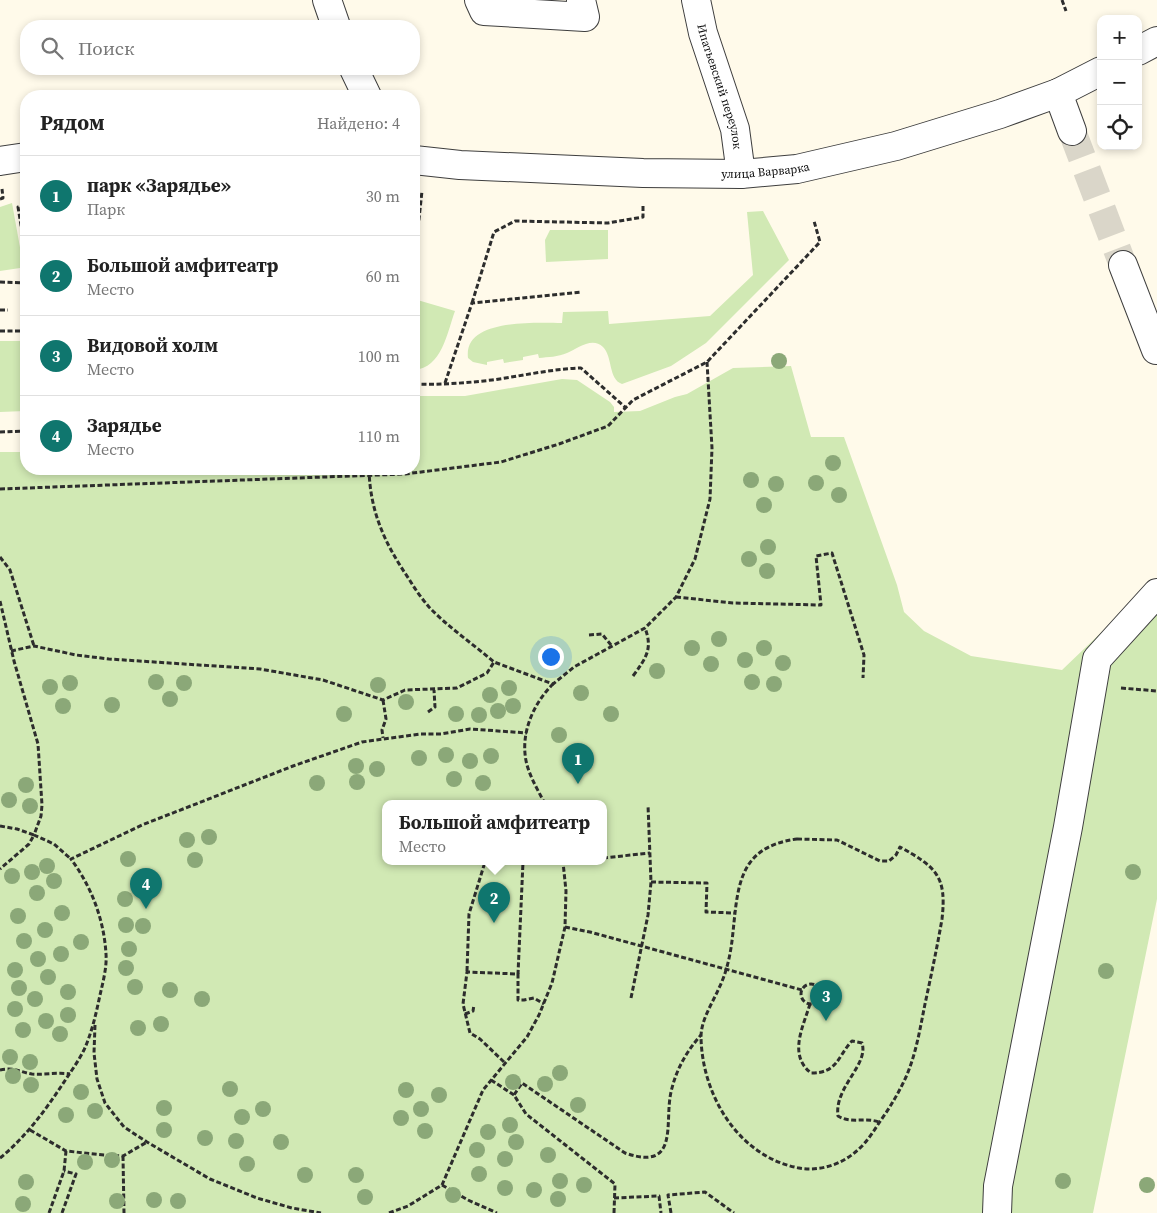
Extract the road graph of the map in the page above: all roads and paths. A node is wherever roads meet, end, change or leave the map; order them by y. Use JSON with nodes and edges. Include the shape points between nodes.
{"nodes":[{"id":1,"x":327,"y":0,"type":"edge"},
{"id":2,"x":479,"y":0,"type":"edge"},
{"id":3,"x":581,"y":0,"type":"edge"},
{"id":4,"x":696,"y":0,"type":"edge"},
{"id":5,"x":1062,"y":0,"type":"edge"},
{"id":6,"x":1066,"y":11,"type":"dead end"},
{"id":7,"x":334,"y":20,"type":"edge"},
{"id":8,"x":1157,"y":41,"type":"edge"},
{"id":9,"x":1142,"y":49,"type":"edge"},
{"id":10,"x":1097,"y":73,"type":"edge"},
{"id":11,"x":357,"y":75,"type":"edge"},
{"id":12,"x":364,"y":90,"type":"edge"},
{"id":13,"x":1058,"y":93,"type":"junction"},
{"id":14,"x":1072,"y":132,"type":"tunnel mouth"},
{"id":15,"x":20,"y":161,"type":"edge"},
{"id":16,"x":420,"y":161,"type":"edge"},
{"id":17,"x":1,"y":173,"type":"edge"},
{"id":18,"x":741,"y":174,"type":"junction"},
{"id":19,"x":423,"y":188,"type":"dead end"},
{"id":20,"x":0,"y":199,"type":"edge"},
{"id":21,"x":643,"y":204,"type":"dead end"},
{"id":22,"x":420,"y":214,"type":"edge"},
{"id":23,"x":814,"y":221,"type":"dead end"},
{"id":24,"x":1124,"y":265,"type":"tunnel mouth"},
{"id":25,"x":0,"y":282,"type":"edge"},
{"id":26,"x":20,"y":283,"type":"edge"},
{"id":27,"x":581,"y":292,"type":"dead end"},
{"id":28,"x":472,"y":303,"type":"junction"},
{"id":29,"x":0,"y":310,"type":"edge"},
{"id":30,"x":8,"y":310,"type":"dead end"},
{"id":31,"x":0,"y":331,"type":"edge"},
{"id":32,"x":20,"y":331,"type":"edge"},
{"id":33,"x":1156,"y":350,"type":"edge"},
{"id":34,"x":707,"y":362,"type":"junction"},
{"id":35,"x":420,"y":384,"type":"edge"},
{"id":36,"x":445,"y":384,"type":"junction"},
{"id":37,"x":626,"y":408,"type":"junction"},
{"id":38,"x":20,"y":431,"type":"edge"},
{"id":39,"x":0,"y":432,"type":"edge"},
{"id":40,"x":420,"y":472,"type":"edge"},
{"id":41,"x":386,"y":475,"type":"edge"},
{"id":42,"x":369,"y":476,"type":"junction"},
{"id":43,"x":0,"y":489,"type":"edge"},
{"id":44,"x":0,"y":557,"type":"edge"},
{"id":45,"x":1157,"y":593,"type":"edge"},
{"id":46,"x":676,"y":597,"type":"junction"},
{"id":47,"x":0,"y":601,"type":"edge"},
{"id":48,"x":645,"y":628,"type":"junction"},
{"id":49,"x":589,"y":635,"type":"dead end"},
{"id":50,"x":611,"y":645,"type":"junction"},
{"id":51,"x":34,"y":646,"type":"junction"},
{"id":52,"x":11,"y":651,"type":"junction"},
{"id":53,"x":494,"y":662,"type":"junction"},
{"id":54,"x":633,"y":676,"type":"dead end"},
{"id":55,"x":863,"y":678,"type":"dead end"},
{"id":56,"x":553,"y":684,"type":"junction"},
{"id":57,"x":1092,"y":686,"type":"junction"},
{"id":58,"x":434,"y":690,"type":"junction"},
{"id":59,"x":1157,"y":691,"type":"edge"},
{"id":60,"x":383,"y":700,"type":"junction"},
{"id":61,"x":428,"y":712,"type":"dead end"},
{"id":62,"x":526,"y":732,"type":"junction"},
{"id":63,"x":383,"y":738,"type":"junction"},
{"id":64,"x":542,"y":800,"type":"edge"},
{"id":65,"x":648,"y":805,"type":"dead end"},
{"id":66,"x":0,"y":826,"type":"edge"},
{"id":67,"x":34,"y":835,"type":"junction"},
{"id":68,"x":650,"y":853,"type":"junction"},
{"id":69,"x":607,"y":858,"type":"edge"},
{"id":70,"x":71,"y":859,"type":"junction"},
{"id":71,"x":484,"y":865,"type":"edge"},
{"id":72,"x":523,"y":865,"type":"edge"},
{"id":73,"x":563,"y":865,"type":"edge"},
{"id":74,"x":0,"y":869,"type":"edge"},
{"id":75,"x":651,"y":882,"type":"junction"},
{"id":76,"x":734,"y":913,"type":"junction"},
{"id":77,"x":565,"y":927,"type":"junction"},
{"id":78,"x":643,"y":946,"type":"junction"},
{"id":79,"x":726,"y":969,"type":"junction"},
{"id":80,"x":467,"y":972,"type":"junction"},
{"id":81,"x":518,"y":974,"type":"junction"},
{"id":82,"x":802,"y":990,"type":"junction"},
{"id":83,"x":631,"y":998,"type":"dead end"},
{"id":84,"x":544,"y":1004,"type":"junction"},
{"id":85,"x":810,"y":1004,"type":"junction"},
{"id":86,"x":474,"y":1005,"type":"dead end"},
{"id":87,"x":464,"y":1014,"type":"junction"},
{"id":88,"x":95,"y":1022,"type":"junction"},
{"id":89,"x":701,"y":1035,"type":"junction"},
{"id":90,"x":504,"y":1062,"type":"junction"},
{"id":91,"x":0,"y":1070,"type":"edge"},
{"id":92,"x":70,"y":1074,"type":"junction"},
{"id":93,"x":490,"y":1080,"type":"junction"},
{"id":94,"x":514,"y":1095,"type":"junction"},
{"id":95,"x":880,"y":1122,"type":"junction"},
{"id":96,"x":30,"y":1130,"type":"junction"},
{"id":97,"x":146,"y":1142,"type":"junction"},
{"id":98,"x":66,"y":1151,"type":"junction"},
{"id":99,"x":122,"y":1156,"type":"junction"},
{"id":100,"x":0,"y":1158,"type":"edge"},
{"id":101,"x":64,"y":1171,"type":"junction"},
{"id":102,"x":442,"y":1184,"type":"junction"},
{"id":103,"x":614,"y":1198,"type":"junction"},
{"id":104,"x":49,"y":1213,"type":"edge"},
{"id":105,"x":62,"y":1213,"type":"edge"},
{"id":106,"x":124,"y":1213,"type":"edge"},
{"id":107,"x":321,"y":1213,"type":"edge"},
{"id":108,"x":389,"y":1213,"type":"edge"},
{"id":109,"x":497,"y":1213,"type":"edge"},
{"id":110,"x":614,"y":1213,"type":"edge"},
{"id":111,"x":661,"y":1213,"type":"edge"},
{"id":112,"x":671,"y":1213,"type":"edge"},
{"id":113,"x":734,"y":1213,"type":"edge"},
{"id":114,"x":997,"y":1213,"type":"edge"}],
"edges":[{"from":1,"to":7,"type":"street"},
{"from":2,"to":3,"type":"street","via":[[484,11],[585,17]]},
{"from":4,"to":18,"type":"street","name":"Ипатьевский переулок","via":[[703,34],[734,129]]},
{"from":5,"to":6,"type":"path"},
{"from":8,"to":9,"type":"street"},
{"from":10,"to":13,"type":"street","name":"улица Варварка"},
{"from":11,"to":12,"type":"street"},
{"from":13,"to":14,"type":"street"},
{"from":13,"to":18,"type":"street","name":"улица Варварка","via":[[896,146],[796,169]]},
{"from":15,"to":17,"type":"street"},
{"from":16,"to":18,"type":"street","name":"улица Варварка","via":[[643,173]]},
{"from":17,"to":20,"type":"path","via":[[3,198]]},
{"from":19,"to":22,"type":"path"},
{"from":21,"to":28,"type":"path","via":[[643,217],[608,223],[515,221],[494,232]]},
{"from":23,"to":34,"type":"path","via":[[820,242]]},
{"from":24,"to":33,"type":"street"},
{"from":25,"to":26,"type":"path"},
{"from":27,"to":28,"type":"path"},
{"from":28,"to":36,"type":"path"},
{"from":29,"to":30,"type":"path"},
{"from":31,"to":32,"type":"path"},
{"from":34,"to":37,"type":"path","via":[[634,400]]},
{"from":34,"to":46,"type":"path","via":[[712,448],[710,499],[695,559]]},
{"from":35,"to":36,"type":"path"},
{"from":36,"to":37,"type":"path","via":[[581,368]]},
{"from":37,"to":40,"type":"path","via":[[608,426],[559,444],[501,462]]},
{"from":38,"to":39,"type":"path"},
{"from":41,"to":42,"type":"path"},
{"from":42,"to":43,"type":"path"},
{"from":42,"to":53,"type":"path","via":[[374,507],[396,560],[430,607]]},
{"from":44,"to":51,"type":"path","via":[[10,570]]},
{"from":45,"to":57,"type":"street","via":[[1097,659]]},
{"from":46,"to":48,"type":"path"},
{"from":46,"to":55,"type":"path","via":[[733,603],[820,605],[816,556],[832,553],[864,655]]},
{"from":47,"to":52,"type":"path"},
{"from":48,"to":50,"type":"path"},
{"from":48,"to":54,"type":"path","via":[[650,641],[644,660]]},
{"from":49,"to":50,"type":"path","via":[[602,634]]},
{"from":50,"to":56,"type":"path"},
{"from":51,"to":52,"type":"path"},
{"from":51,"to":60,"type":"path","via":[[109,659],[269,670],[323,680]]},
{"from":52,"to":67,"type":"path","via":[[38,744],[42,805]]},
{"from":53,"to":56,"type":"path"},
{"from":53,"to":58,"type":"path","via":[[487,673],[457,688]]},
{"from":56,"to":62,"type":"path","via":[[536,706]]},
{"from":57,"to":59,"type":"path"},
{"from":57,"to":114,"type":"street","via":[[998,1186]]},
{"from":58,"to":60,"type":"path","via":[[404,690]]},
{"from":58,"to":61,"type":"path","via":[[435,707]]},
{"from":60,"to":63,"type":"path","via":[[386,719]]},
{"from":62,"to":63,"type":"path","via":[[470,728],[441,734]]},
{"from":62,"to":64,"type":"path","via":[[527,764]]},
{"from":63,"to":70,"type":"path","via":[[344,747],[292,766],[142,825]]},
{"from":65,"to":68,"type":"path"},
{"from":66,"to":67,"type":"path"},
{"from":67,"to":70,"type":"path","via":[[54,844]]},
{"from":67,"to":74,"type":"path","via":[[29,844]]},
{"from":68,"to":69,"type":"path"},
{"from":68,"to":75,"type":"path"},
{"from":70,"to":88,"type":"path","via":[[92,895],[103,929],[106,955]]},
{"from":71,"to":80,"type":"path","via":[[469,914]]},
{"from":72,"to":81,"type":"path"},
{"from":73,"to":77,"type":"path"},
{"from":75,"to":76,"type":"path","via":[[707,883],[706,912]]},
{"from":75,"to":78,"type":"path"},
{"from":76,"to":79,"type":"path"},
{"from":76,"to":95,"type":"path","via":[[744,873],[752,859],[767,846],[781,841],[837,840],[880,861],[889,861],[900,847],[938,875],[943,886],[942,919],[919,1035],[906,1076]]},
{"from":77,"to":78,"type":"path"},
{"from":77,"to":84,"type":"path","via":[[558,963]]},
{"from":78,"to":79,"type":"path"},
{"from":78,"to":83,"type":"path"},
{"from":79,"to":82,"type":"path"},
{"from":79,"to":89,"type":"path","via":[[704,1019]]},
{"from":80,"to":81,"type":"path"},
{"from":80,"to":87,"type":"path"},
{"from":81,"to":84,"type":"path","via":[[518,1000],[534,998]]},
{"from":82,"to":85,"type":"path","via":[[801,997]]},
{"from":82,"to":85,"type":"path","via":[[812,984],[821,992],[816,1003]]},
{"from":84,"to":90,"type":"path","via":[[526,1036]]},
{"from":85,"to":95,"type":"path","via":[[800,1034],[800,1061],[811,1073],[821,1073],[839,1061],[852,1041],[862,1043],[863,1056],[840,1098],[838,1116],[845,1120]]},
{"from":86,"to":87,"type":"path","via":[[474,1011]]},
{"from":87,"to":90,"type":"path","via":[[470,1032]]},
{"from":88,"to":92,"type":"path"},
{"from":88,"to":97,"type":"path","via":[[97,1079],[105,1103],[124,1127]]},
{"from":89,"to":94,"type":"path","via":[[676,1075],[663,1149],[647,1158],[624,1153],[522,1083]]},
{"from":89,"to":95,"type":"path","via":[[704,1069],[719,1107],[742,1138],[772,1160],[808,1170],[837,1164],[861,1147]]},
{"from":90,"to":93,"type":"path"},
{"from":91,"to":92,"type":"path","via":[[10,1068],[32,1074]]},
{"from":92,"to":96,"type":"path"},
{"from":93,"to":94,"type":"path"},
{"from":93,"to":102,"type":"path","via":[[476,1104]]},
{"from":94,"to":103,"type":"path","via":[[526,1114],[615,1184]]},
{"from":96,"to":98,"type":"path"},
{"from":96,"to":100,"type":"path"},
{"from":97,"to":99,"type":"path"},
{"from":97,"to":107,"type":"path","via":[[210,1179],[257,1198]]},
{"from":98,"to":99,"type":"path"},
{"from":98,"to":101,"type":"path"},
{"from":99,"to":106,"type":"path"},
{"from":101,"to":104,"type":"path"},
{"from":101,"to":105,"type":"path","via":[[76,1174]]},
{"from":102,"to":108,"type":"path","via":[[408,1206]]},
{"from":102,"to":109,"type":"path"},
{"from":103,"to":110,"type":"path"},
{"from":103,"to":111,"type":"path","via":[[659,1196]]},
{"from":112,"to":113,"type":"path","via":[[668,1195],[705,1192]]}]}
